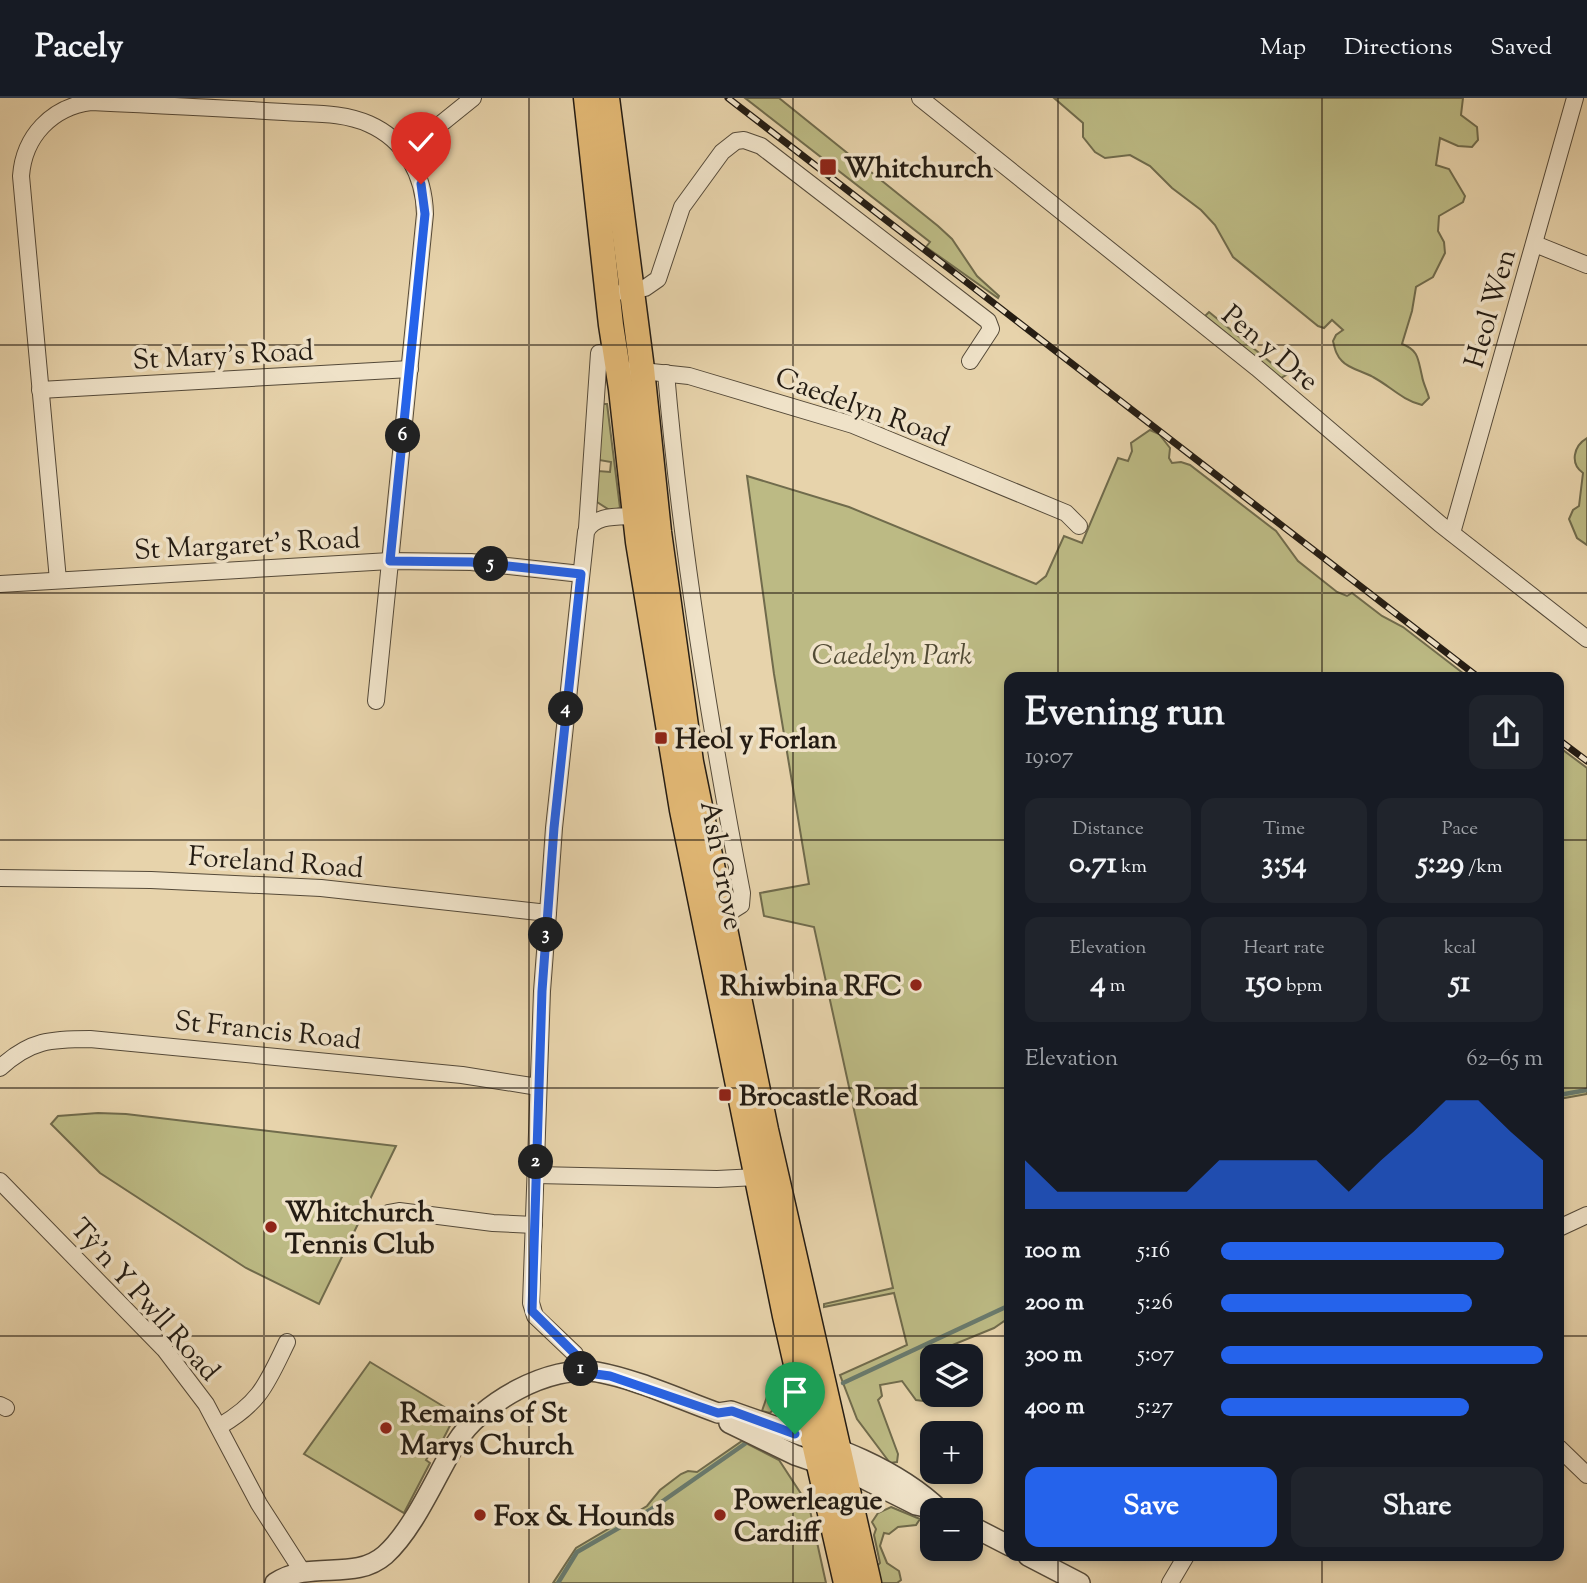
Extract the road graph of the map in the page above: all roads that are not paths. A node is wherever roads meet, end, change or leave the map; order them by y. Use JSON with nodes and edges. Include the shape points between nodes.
{"nodes":[{"id":1,"x":473,"y":98,"type":"edge"},
{"id":2,"x":586,"y":98,"type":"edge"},
{"id":3,"x":607,"y":98,"type":"edge"},
{"id":4,"x":920,"y":98,"type":"edge"},
{"id":5,"x":1575,"y":98,"type":"edge"},
{"id":6,"x":406,"y":152,"type":"junction"},
{"id":7,"x":1535,"y":244,"type":"junction"},
{"id":8,"x":1587,"y":265,"type":"edge"},
{"id":9,"x":619,"y":293,"type":"junction"},
{"id":10,"x":599,"y":353,"type":"dead end"},
{"id":11,"x":970,"y":361,"type":"dead end"},
{"id":12,"x":410,"y":369,"type":"junction"},
{"id":13,"x":630,"y":370,"type":"junction"},
{"id":14,"x":666,"y":373,"type":"junction"},
{"id":15,"x":40,"y":390,"type":"junction"},
{"id":16,"x":636,"y":516,"type":"junction"},
{"id":17,"x":1079,"y":526,"type":"dead end"},
{"id":18,"x":587,"y":528,"type":"junction"},
{"id":19,"x":1452,"y":533,"type":"junction"},
{"id":20,"x":390,"y":561,"type":"junction"},
{"id":21,"x":581,"y":574,"type":"junction"},
{"id":22,"x":58,"y":580,"type":"junction"},
{"id":23,"x":0,"y":584,"type":"edge"},
{"id":24,"x":1587,"y":639,"type":"edge"},
{"id":25,"x":376,"y":701,"type":"dead end"},
{"id":26,"x":0,"y":878,"type":"edge"},
{"id":27,"x":722,"y":913,"type":"junction"},
{"id":28,"x":548,"y":914,"type":"junction"},
{"id":29,"x":0,"y":1068,"type":"edge"},
{"id":30,"x":538,"y":1087,"type":"junction"},
{"id":31,"x":536,"y":1175,"type":"junction"},
{"id":32,"x":757,"y":1177,"type":"junction"},
{"id":33,"x":2,"y":1186,"type":"edge"},
{"id":34,"x":388,"y":1213,"type":"dead end"},
{"id":35,"x":1587,"y":1215,"type":"edge"},
{"id":36,"x":534,"y":1225,"type":"junction"},
{"id":37,"x":1564,"y":1226,"type":"edge"},
{"id":38,"x":287,"y":1342,"type":"dead end"},
{"id":39,"x":581,"y":1372,"type":"junction"},
{"id":40,"x":220,"y":1426,"type":"junction"},
{"id":41,"x":1564,"y":1453,"type":"edge"},
{"id":42,"x":829,"y":1457,"type":"junction"},
{"id":43,"x":1587,"y":1475,"type":"edge"},
{"id":44,"x":928,"y":1498,"type":"edge"},
{"id":45,"x":983,"y":1532,"type":"edge"},
{"id":46,"x":1004,"y":1543,"type":"edge"},
{"id":47,"x":1038,"y":1561,"type":"edge"},
{"id":48,"x":1183,"y":1561,"type":"edge"},
{"id":49,"x":302,"y":1571,"type":"junction"},
{"id":50,"x":353,"y":1576,"type":"edge"},
{"id":51,"x":275,"y":1583,"type":"edge"},
{"id":52,"x":846,"y":1583,"type":"edge"},
{"id":53,"x":869,"y":1583,"type":"edge"},
{"id":54,"x":1080,"y":1583,"type":"edge"},
{"id":55,"x":1170,"y":1583,"type":"edge"}],
"edges":[{"from":1,"to":6,"type":"street"},
{"from":2,"to":9,"type":"highway"},
{"from":3,"to":9,"type":"highway"},
{"from":4,"to":19,"type":"street","name":"Pen y Dre","via":[[1257,368]]},
{"from":5,"to":7,"type":"street","name":"Heol Wen"},
{"from":6,"to":12,"type":"street","via":[[421,184],[425,214]]},
{"from":6,"to":15,"type":"street","via":[[370,124],[344,116],[91,102],[50,117],[32,140],[21,176]]},
{"from":7,"to":8,"type":"street"},
{"from":7,"to":19,"type":"street","name":"Heol Wen"},
{"from":9,"to":11,"type":"street","via":[[648,288],[659,279],[686,199],[729,145],[744,140],[761,146],[988,321],[991,329]]},
{"from":9,"to":13,"type":"highway","name":"Ash Grove"},
{"from":10,"to":18,"type":"street"},
{"from":12,"to":15,"type":"street","name":"St Mary's Road"},
{"from":12,"to":20,"type":"street"},
{"from":13,"to":14,"type":"street","name":"Caedelyn Road"},
{"from":13,"to":16,"type":"highway","name":"Ash Grove"},
{"from":13,"to":27,"type":"highway","name":"Ash Grove","via":[[659,533],[691,762]]},
{"from":14,"to":17,"type":"street","name":"Caedelyn Road","via":[[853,425],[1066,513]]},
{"from":14,"to":27,"type":"street","name":"Ash Grove","via":[[694,612],[743,898],[736,909]]},
{"from":15,"to":22,"type":"street"},
{"from":16,"to":18,"type":"street","via":[[598,520]]},
{"from":16,"to":32,"type":"highway","name":"Ash Grove","via":[[682,810]]},
{"from":18,"to":21,"type":"street"},
{"from":19,"to":24,"type":"street","name":"Pen y Dre"},
{"from":20,"to":21,"type":"street","name":"St Margaret's Road","via":[[471,562]]},
{"from":20,"to":22,"type":"street","name":"St Margaret's Road"},
{"from":20,"to":25,"type":"street"},
{"from":21,"to":28,"type":"street"},
{"from":22,"to":23,"type":"street","name":"St Margaret's Road"},
{"from":26,"to":28,"type":"street","name":"Foreland Road","via":[[321,888]]},
{"from":27,"to":42,"type":"highway","name":"Ash Grove"},
{"from":28,"to":30,"type":"street"},
{"from":29,"to":30,"type":"street","name":"St Francis Road","via":[[28,1046],[90,1039],[462,1075]]},
{"from":30,"to":31,"type":"street"},
{"from":31,"to":32,"type":"street"},
{"from":31,"to":36,"type":"street"},
{"from":32,"to":42,"type":"highway","name":"Ash Grove","via":[[785,1316]]},
{"from":33,"to":40,"type":"street","name":"Tŷ'n Y Pwll Road","via":[[164,1350]]},
{"from":34,"to":36,"type":"street"},
{"from":35,"to":37,"type":"street"},
{"from":36,"to":39,"type":"street","via":[[532,1311],[575,1354]]},
{"from":38,"to":40,"type":"street","via":[[259,1397]]},
{"from":39,"to":42,"type":"street","via":[[610,1376],[718,1413],[727,1422],[794,1455]]},
{"from":39,"to":50,"type":"street","via":[[536,1382],[478,1416],[461,1434],[396,1543]]},
{"from":40,"to":49,"type":"street","name":"Tŷ'n Y Pwll Road","via":[[259,1504]]},
{"from":41,"to":43,"type":"street"},
{"from":42,"to":44,"type":"street","via":[[857,1457]]},
{"from":42,"to":52,"type":"highway"},
{"from":42,"to":53,"type":"highway"},
{"from":45,"to":46,"type":"street"},
{"from":47,"to":54,"type":"street"},
{"from":48,"to":55,"type":"street"},
{"from":49,"to":50,"type":"street"},
{"from":49,"to":51,"type":"street"}]}
